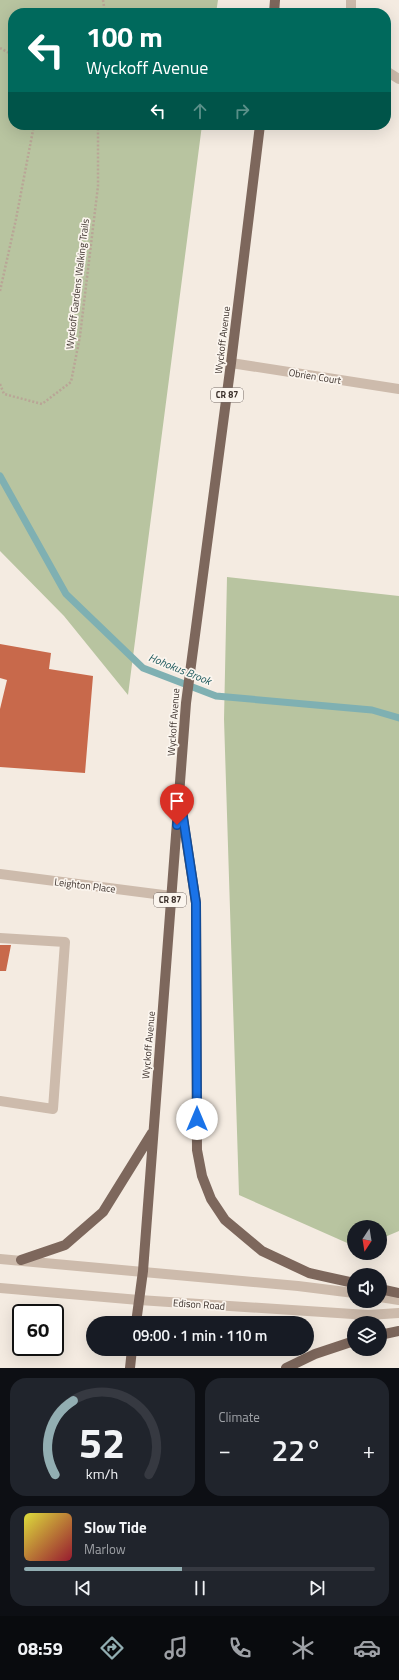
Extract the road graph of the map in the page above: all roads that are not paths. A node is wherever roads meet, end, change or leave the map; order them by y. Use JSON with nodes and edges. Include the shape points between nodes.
{"nodes":[{"id":1,"x":259,"y":130,"type":"edge"},
{"id":2,"x":231,"y":363,"type":"junction"},
{"id":3,"x":399,"y":389,"type":"edge"},
{"id":4,"x":180,"y":797,"type":"junction"},
{"id":5,"x":0,"y":874,"type":"edge"},
{"id":6,"x":171,"y":896,"type":"junction"},
{"id":7,"x":0,"y":938,"type":"edge"},
{"id":8,"x":0,"y":1101,"type":"edge"},
{"id":9,"x":153,"y":1131,"type":"junction"},
{"id":10,"x":0,"y":1259,"type":"edge"},
{"id":11,"x":21,"y":1260,"type":"junction"},
{"id":12,"x":143,"y":1272,"type":"junction"},
{"id":13,"x":347,"y":1281,"type":"edge"},
{"id":14,"x":0,"y":1288,"type":"edge"},
{"id":15,"x":387,"y":1290,"type":"edge"},
{"id":16,"x":347,"y":1293,"type":"edge"},
{"id":17,"x":399,"y":1293,"type":"edge"},
{"id":18,"x":387,"y":1298,"type":"edge"},
{"id":19,"x":139,"y":1300,"type":"junction"},
{"id":20,"x":399,"y":1300,"type":"edge"},
{"id":21,"x":399,"y":1313,"type":"edge"},
{"id":22,"x":137,"y":1316,"type":"edge"},
{"id":23,"x":399,"y":1331,"type":"edge"},
{"id":24,"x":387,"y":1334,"type":"edge"},
{"id":25,"x":347,"y":1343,"type":"edge"},
{"id":26,"x":131,"y":1356,"type":"edge"},
{"id":27,"x":130,"y":1368,"type":"edge"},
{"id":28,"x":286,"y":1368,"type":"edge"}],
"edges":[{"from":1,"to":2,"type":"main road","name":"Wyckoff Avenue","number":"CR 87"},
{"from":2,"to":3,"type":"street","name":"Obrien Court"},
{"from":2,"to":4,"type":"main road","name":"Wyckoff Avenue","number":"CR 87","via":[[190,665]]},
{"from":4,"to":6,"type":"main road","name":"Wyckoff Avenue","number":"CR 87"},
{"from":4,"to":13,"type":"main road","via":[[196,903],[197,1150],[202,1176],[211,1199],[226,1220],[262,1251],[309,1273]]},
{"from":5,"to":6,"type":"street","name":"Leighton Place"},
{"from":6,"to":9,"type":"main road","name":"Wyckoff Avenue","number":"CR 87"},
{"from":7,"to":8,"type":"street","via":[[65,942],[53,1109]]},
{"from":9,"to":11,"type":"main road","via":[[103,1212],[66,1245]]},
{"from":9,"to":12,"type":"main road","name":"Wyckoff Avenue","number":"CR 87"},
{"from":10,"to":11,"type":"street"},
{"from":11,"to":12,"type":"street"},
{"from":12,"to":16,"type":"street"},
{"from":12,"to":19,"type":"main road","name":"Wyckoff Avenue","number":"CR 87"},
{"from":14,"to":19,"type":"street","name":"Edison Road"},
{"from":15,"to":17,"type":"main road"},
{"from":18,"to":20,"type":"street"},
{"from":19,"to":21,"type":"street","name":"Edison Road","via":[[368,1315]]},
{"from":19,"to":22,"type":"main road","name":"Wyckoff Avenue","number":"CR 87"},
{"from":23,"to":24,"type":"main road"},
{"from":25,"to":28,"type":"main road","via":[[315,1354]]},
{"from":26,"to":27,"type":"main road"}]}
